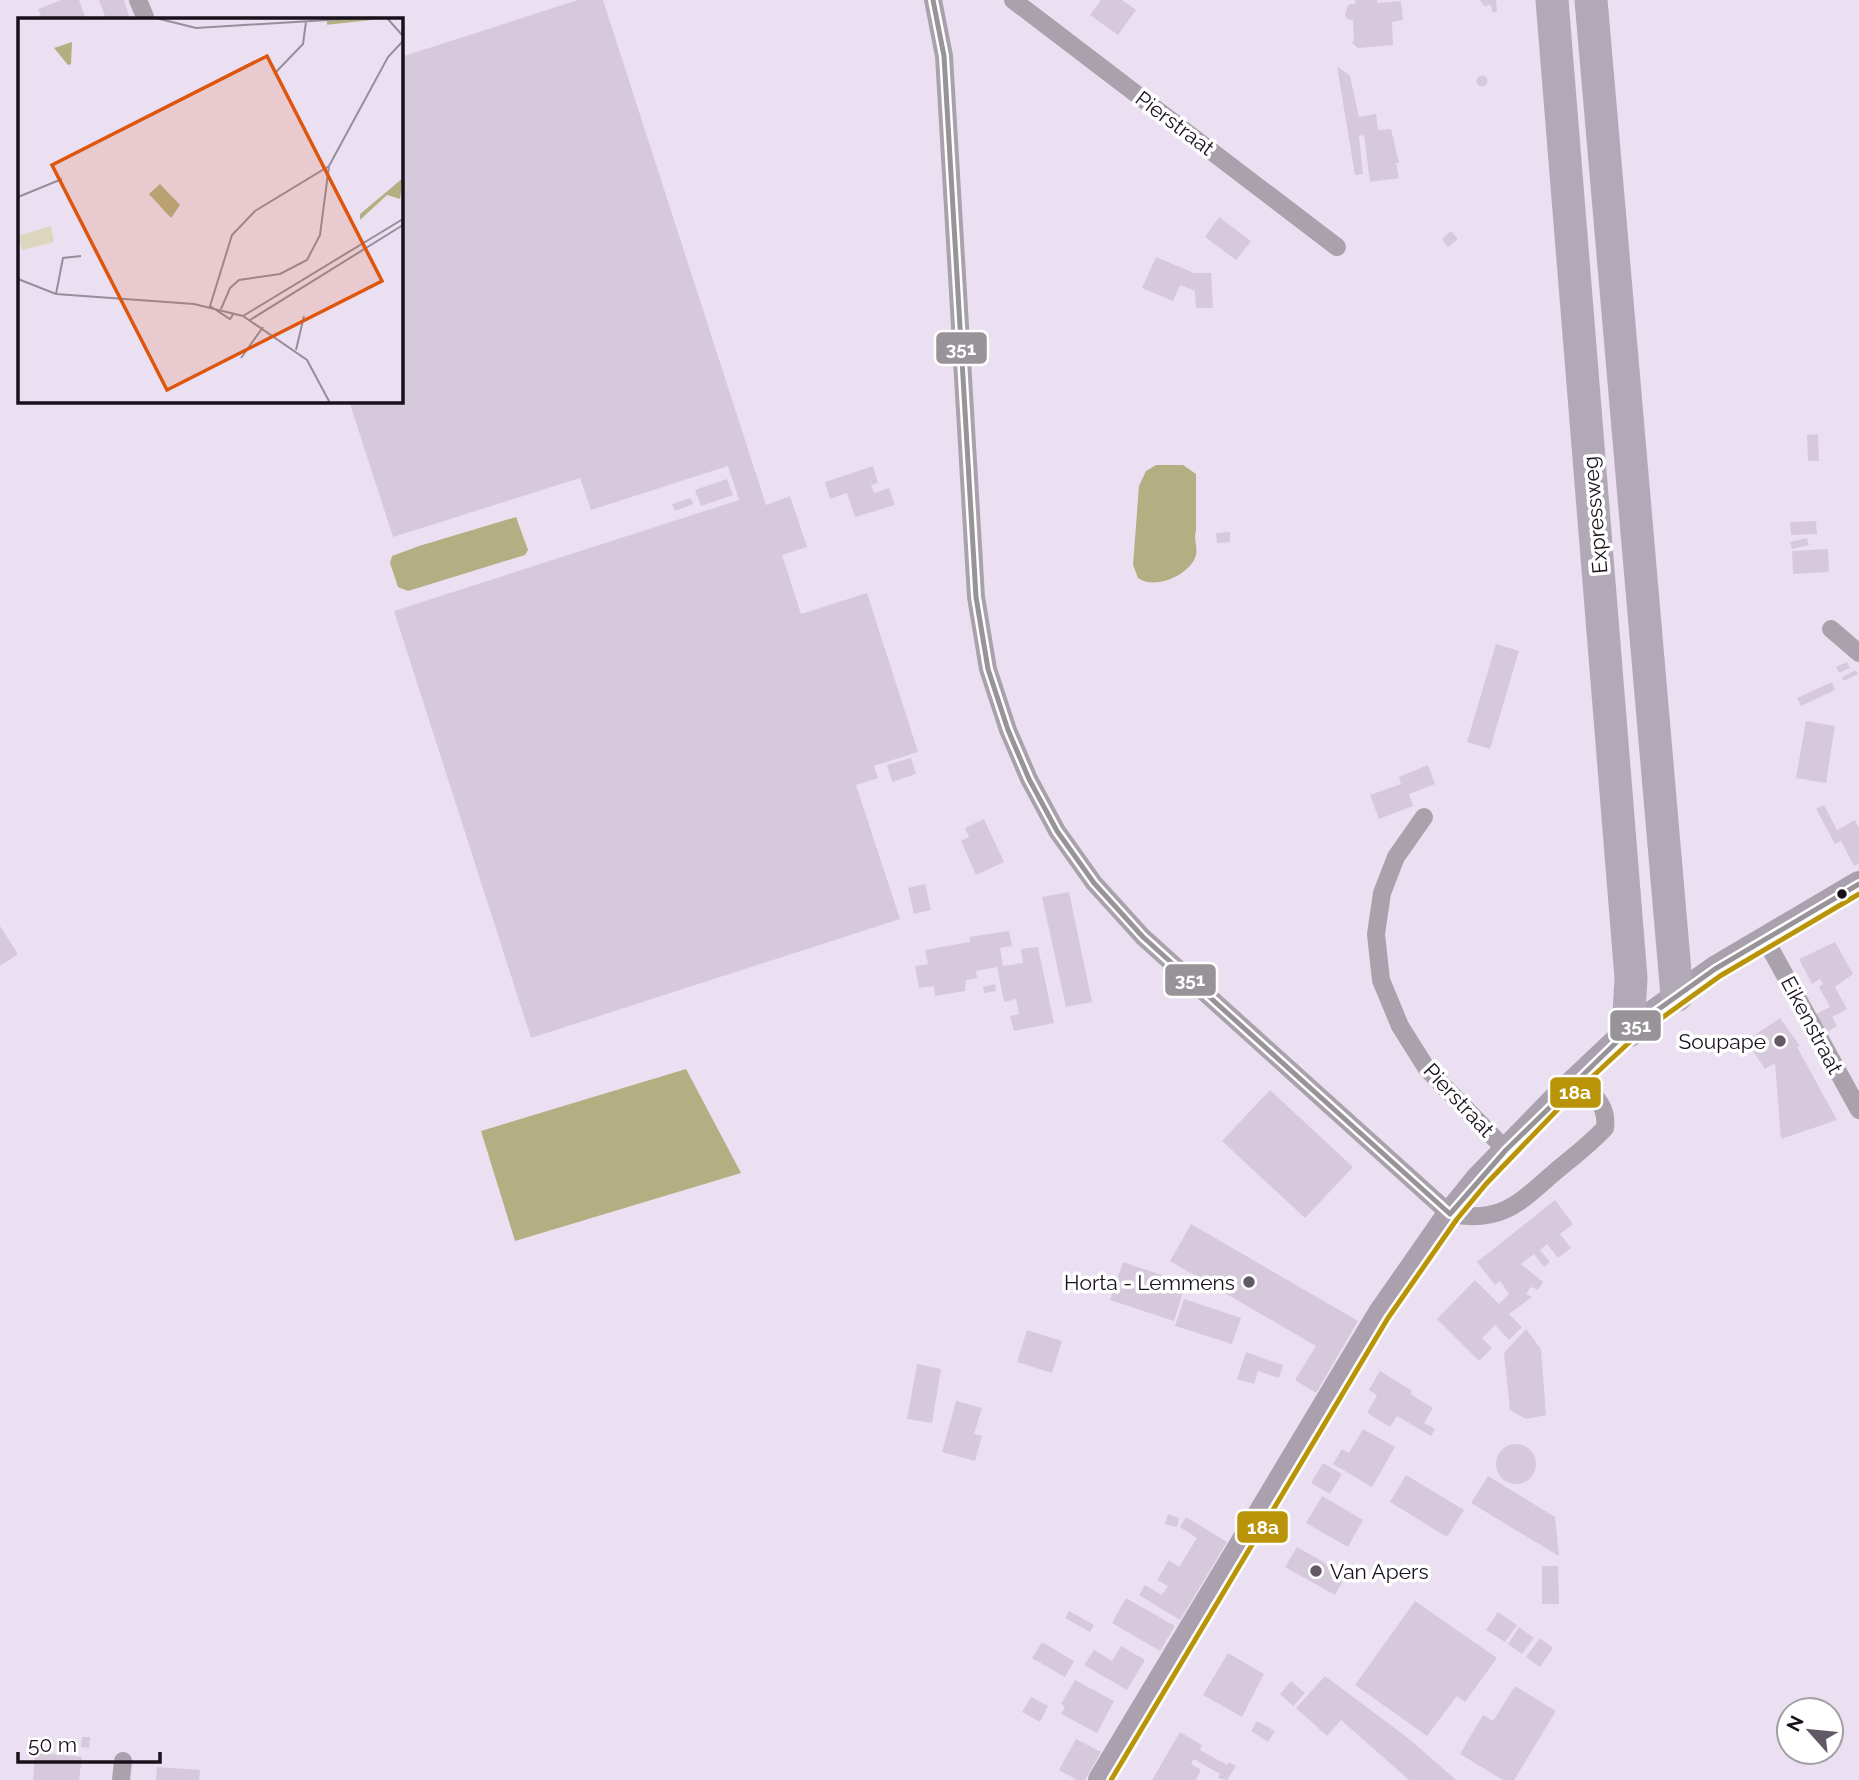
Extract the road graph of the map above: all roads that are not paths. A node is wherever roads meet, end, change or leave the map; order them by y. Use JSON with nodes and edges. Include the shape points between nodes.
{"nodes":[{"id":1,"x":933,"y":0,"type":"edge"},
{"id":2,"x":1013,"y":0,"type":"edge"},
{"id":3,"x":1552,"y":0,"type":"edge"},
{"id":4,"x":1591,"y":0,"type":"edge"},
{"id":5,"x":1337,"y":247,"type":"dead end"},
{"id":6,"x":1831,"y":629,"type":"dead end"},
{"id":7,"x":1859,"y":653,"type":"edge"},
{"id":8,"x":1424,"y":817,"type":"dead end"},
{"id":9,"x":1859,"y":884,"type":"edge"},
{"id":10,"x":1765,"y":939,"type":"junction"},
{"id":11,"x":1677,"y":995,"type":"junction"},
{"id":12,"x":1628,"y":1031,"type":"junction"},
{"id":13,"x":1577,"y":1078,"type":"junction"},
{"id":14,"x":1859,"y":1111,"type":"edge"},
{"id":15,"x":1506,"y":1150,"type":"junction"},
{"id":16,"x":1450,"y":1214,"type":"junction"},
{"id":17,"x":123,"y":1761,"type":"dead end"},
{"id":18,"x":121,"y":1780,"type":"edge"},
{"id":19,"x":1101,"y":1780,"type":"edge"}],
"edges":[{"from":1,"to":16,"type":"street","via":[[944,56],[976,597],[988,668],[1007,730],[1057,831],[1094,883],[1143,937]]},
{"from":2,"to":5,"type":"street","name":"Pierstraat"},
{"from":3,"to":12,"type":"highway","name":"Expressweg","via":[[1631,978]]},
{"from":4,"to":11,"type":"highway","name":"Expressweg"},
{"from":6,"to":7,"type":"street"},
{"from":8,"to":15,"type":"street","name":"Pierstraat","via":[[1396,857],[1382,893],[1376,934],[1381,980],[1400,1026],[1427,1069]]},
{"from":9,"to":10,"type":"street"},
{"from":10,"to":11,"type":"street"},
{"from":10,"to":14,"type":"street","name":"Eikenstraat"},
{"from":11,"to":12,"type":"street"},
{"from":12,"to":13,"type":"street"},
{"from":13,"to":15,"type":"street","name":"Pierstraat"},
{"from":13,"to":16,"type":"street","via":[[1607,1116],[1597,1137],[1515,1206],[1489,1216]]},
{"from":15,"to":16,"type":"street","name":"Pierstraat"},
{"from":16,"to":19,"type":"street","name":"Pierstraat","via":[[1381,1313]]},
{"from":17,"to":18,"type":"street"}]}
